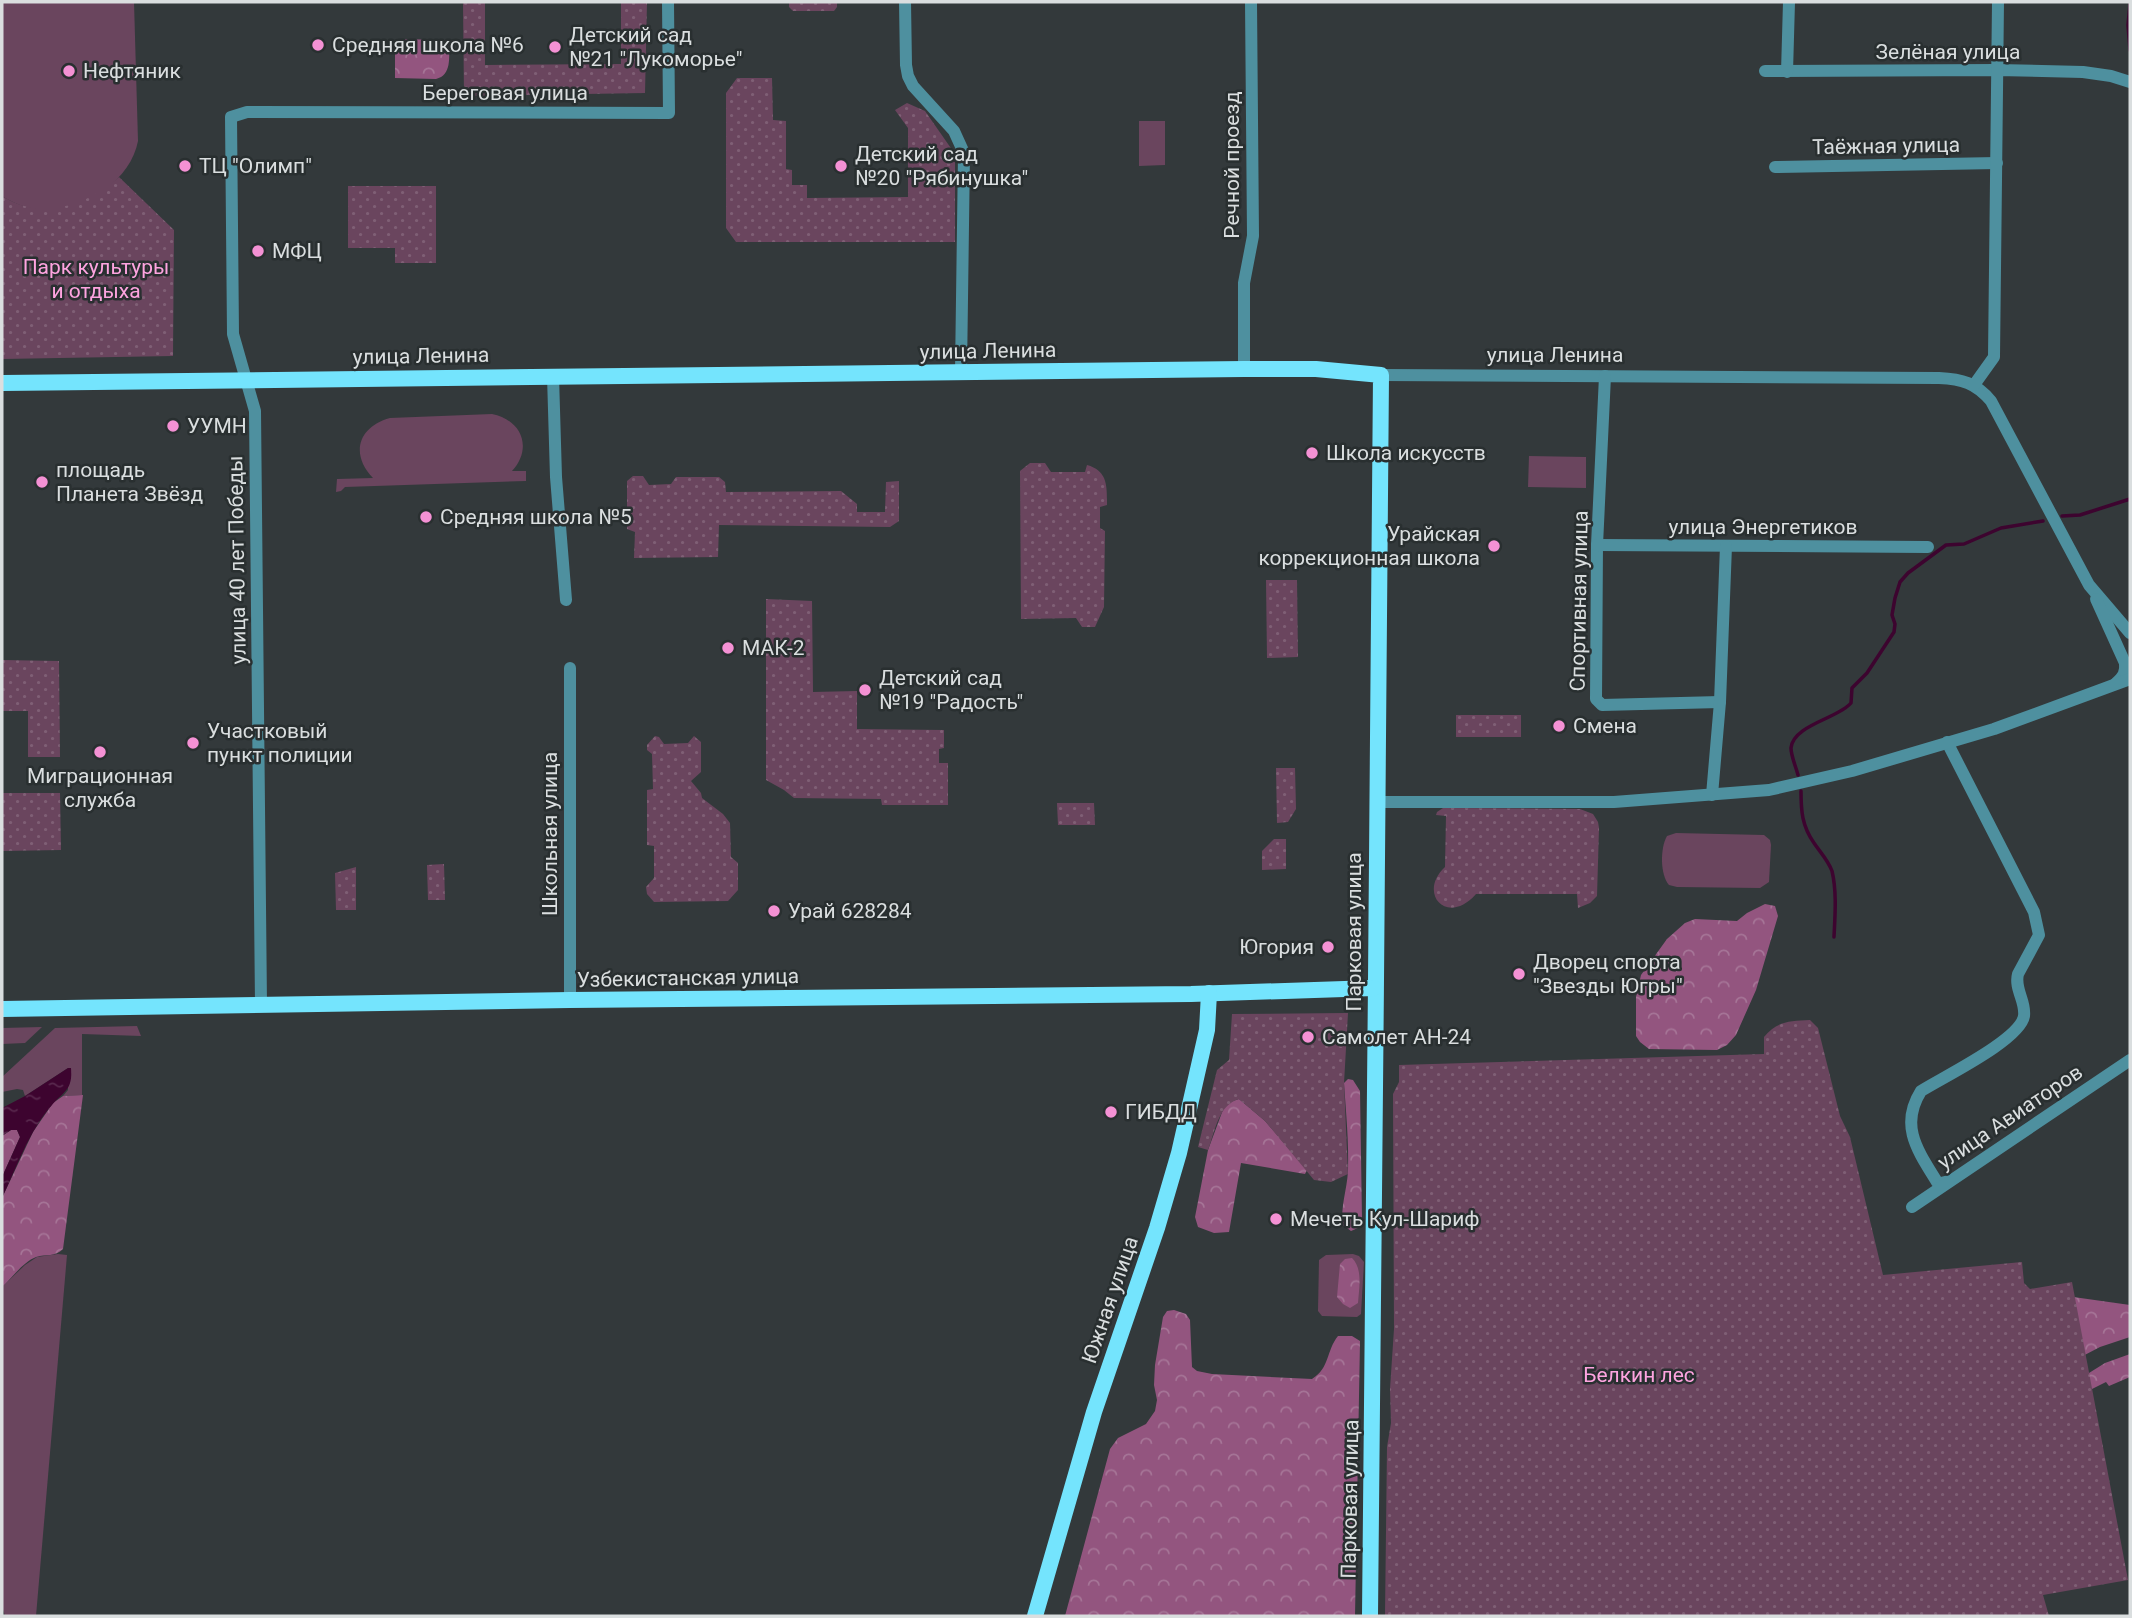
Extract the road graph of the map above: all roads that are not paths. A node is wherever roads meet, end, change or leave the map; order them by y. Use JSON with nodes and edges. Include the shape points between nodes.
{"nodes":[{"id":1,"x":668,"y":2,"type":"edge"},
{"id":2,"x":905,"y":2,"type":"edge"},
{"id":3,"x":1251,"y":2,"type":"edge"},
{"id":4,"x":1789,"y":2,"type":"edge"},
{"id":5,"x":1998,"y":2,"type":"edge"},
{"id":6,"x":1997,"y":70,"type":"junction"},
{"id":7,"x":1765,"y":71,"type":"dead end"},
{"id":8,"x":1787,"y":72,"type":"junction"},
{"id":9,"x":2130,"y":82,"type":"edge"},
{"id":10,"x":230,"y":117,"type":"joint"},
{"id":11,"x":1997,"y":163,"type":"junction"},
{"id":12,"x":1775,"y":167,"type":"dead end"},
{"id":13,"x":1244,"y":369,"type":"junction"},
{"id":14,"x":961,"y":372,"type":"junction"},
{"id":15,"x":1381,"y":375,"type":"junction"},
{"id":16,"x":553,"y":376,"type":"junction"},
{"id":17,"x":1605,"y":376,"type":"junction"},
{"id":18,"x":246,"y":380,"type":"junction"},
{"id":19,"x":2,"y":383,"type":"edge"},
{"id":20,"x":1974,"y":384,"type":"junction"},
{"id":21,"x":1597,"y":545,"type":"junction"},
{"id":22,"x":1726,"y":546,"type":"junction"},
{"id":23,"x":1928,"y":547,"type":"dead end"},
{"id":24,"x":2090,"y":585,"type":"junction"},
{"id":25,"x":566,"y":600,"type":"dead end"},
{"id":26,"x":2130,"y":633,"type":"edge"},
{"id":27,"x":570,"y":668,"type":"dead end"},
{"id":28,"x":2130,"y":679,"type":"edge"},
{"id":29,"x":2114,"y":685,"type":"junction"},
{"id":30,"x":1720,"y":702,"type":"junction"},
{"id":31,"x":1947,"y":742,"type":"junction"},
{"id":32,"x":1712,"y":794,"type":"junction"},
{"id":33,"x":1376,"y":802,"type":"junction"},
{"id":34,"x":1374,"y":988,"type":"junction"},
{"id":35,"x":1209,"y":993,"type":"junction"},
{"id":36,"x":570,"y":1000,"type":"junction"},
{"id":37,"x":261,"y":1005,"type":"junction"},
{"id":38,"x":2,"y":1009,"type":"edge"},
{"id":39,"x":2130,"y":1060,"type":"edge"},
{"id":40,"x":1949,"y":1181,"type":"junction"},
{"id":41,"x":1912,"y":1207,"type":"dead end"},
{"id":42,"x":1035,"y":1616,"type":"edge"},
{"id":43,"x":1370,"y":1616,"type":"edge"}],
"edges":[{"from":1,"to":10,"type":"street","name":"Береговая улица","via":[[669,113],[247,112]]},
{"from":2,"to":14,"type":"street","via":[[908,76],[954,131],[966,165]]},
{"from":3,"to":13,"type":"street","name":"Речной проезд","via":[[1253,236],[1244,283]]},
{"from":4,"to":8,"type":"street"},
{"from":5,"to":6,"type":"street"},
{"from":6,"to":8,"type":"street","name":"Зелёная улица"},
{"from":6,"to":9,"type":"street","name":"Зелёная улица","via":[[2093,73]]},
{"from":6,"to":11,"type":"street"},
{"from":7,"to":8,"type":"street","name":"Зелёная улица"},
{"from":10,"to":18,"type":"street","name":"улица 40 лет Победы","via":[[233,334]]},
{"from":11,"to":12,"type":"street","name":"Таёжная улица"},
{"from":11,"to":20,"type":"street","via":[[1994,357]]},
{"from":13,"to":14,"type":"main road","name":"улица Ленина"},
{"from":13,"to":15,"type":"main road","name":"улица Ленина"},
{"from":14,"to":16,"type":"main road","name":"улица Ленина"},
{"from":15,"to":17,"type":"street","name":"улица Ленина"},
{"from":15,"to":33,"type":"main road","name":"Парковая улица"},
{"from":16,"to":18,"type":"main road","name":"улица Ленина"},
{"from":16,"to":25,"type":"street"},
{"from":17,"to":20,"type":"street","name":"улица Ленина","via":[[1939,378]]},
{"from":17,"to":21,"type":"street","name":"Спортивная улица"},
{"from":18,"to":19,"type":"main road","name":"улица Ленина"},
{"from":18,"to":37,"type":"street","name":"улица 40 лет Победы","via":[[255,411]]},
{"from":20,"to":24,"type":"street","via":[[1991,401]]},
{"from":21,"to":22,"type":"street","name":"улица Энергетиков"},
{"from":21,"to":30,"type":"street","name":"Спортивная улица","via":[[1597,702]]},
{"from":22,"to":23,"type":"street","name":"улица Энергетиков"},
{"from":22,"to":30,"type":"street"},
{"from":24,"to":26,"type":"street"},
{"from":24,"to":29,"type":"street","via":[[2125,663],[2123,677]]},
{"from":27,"to":36,"type":"street","name":"Школьная улица"},
{"from":28,"to":29,"type":"street"},
{"from":29,"to":31,"type":"street"},
{"from":30,"to":32,"type":"street"},
{"from":31,"to":32,"type":"street","via":[[1769,790]]},
{"from":31,"to":40,"type":"street","via":[[2034,912],[2039,935],[2016,981],[2024,1011],[2022,1024],[1991,1049],[1921,1091],[1914,1102],[1910,1117],[1915,1146],[1937,1182]]},
{"from":32,"to":33,"type":"street","via":[[1614,802]]},
{"from":33,"to":34,"type":"main road","name":"Парковая улица"},
{"from":34,"to":35,"type":"main road","name":"Узбекистанская улица"},
{"from":34,"to":43,"type":"main road","name":"Парковая улица"},
{"from":35,"to":36,"type":"main road","name":"Узбекистанская улица"},
{"from":35,"to":42,"type":"main road","name":"Южная улица","via":[[1207,1030],[1172,1178],[1094,1412]]},
{"from":36,"to":37,"type":"main road","name":"Узбекистанская улица"},
{"from":37,"to":38,"type":"main road","name":"Узбекистанская улица"},
{"from":39,"to":40,"type":"street","name":"улица Авиаторов"},
{"from":40,"to":41,"type":"street","name":"улица Авиаторов"}]}
